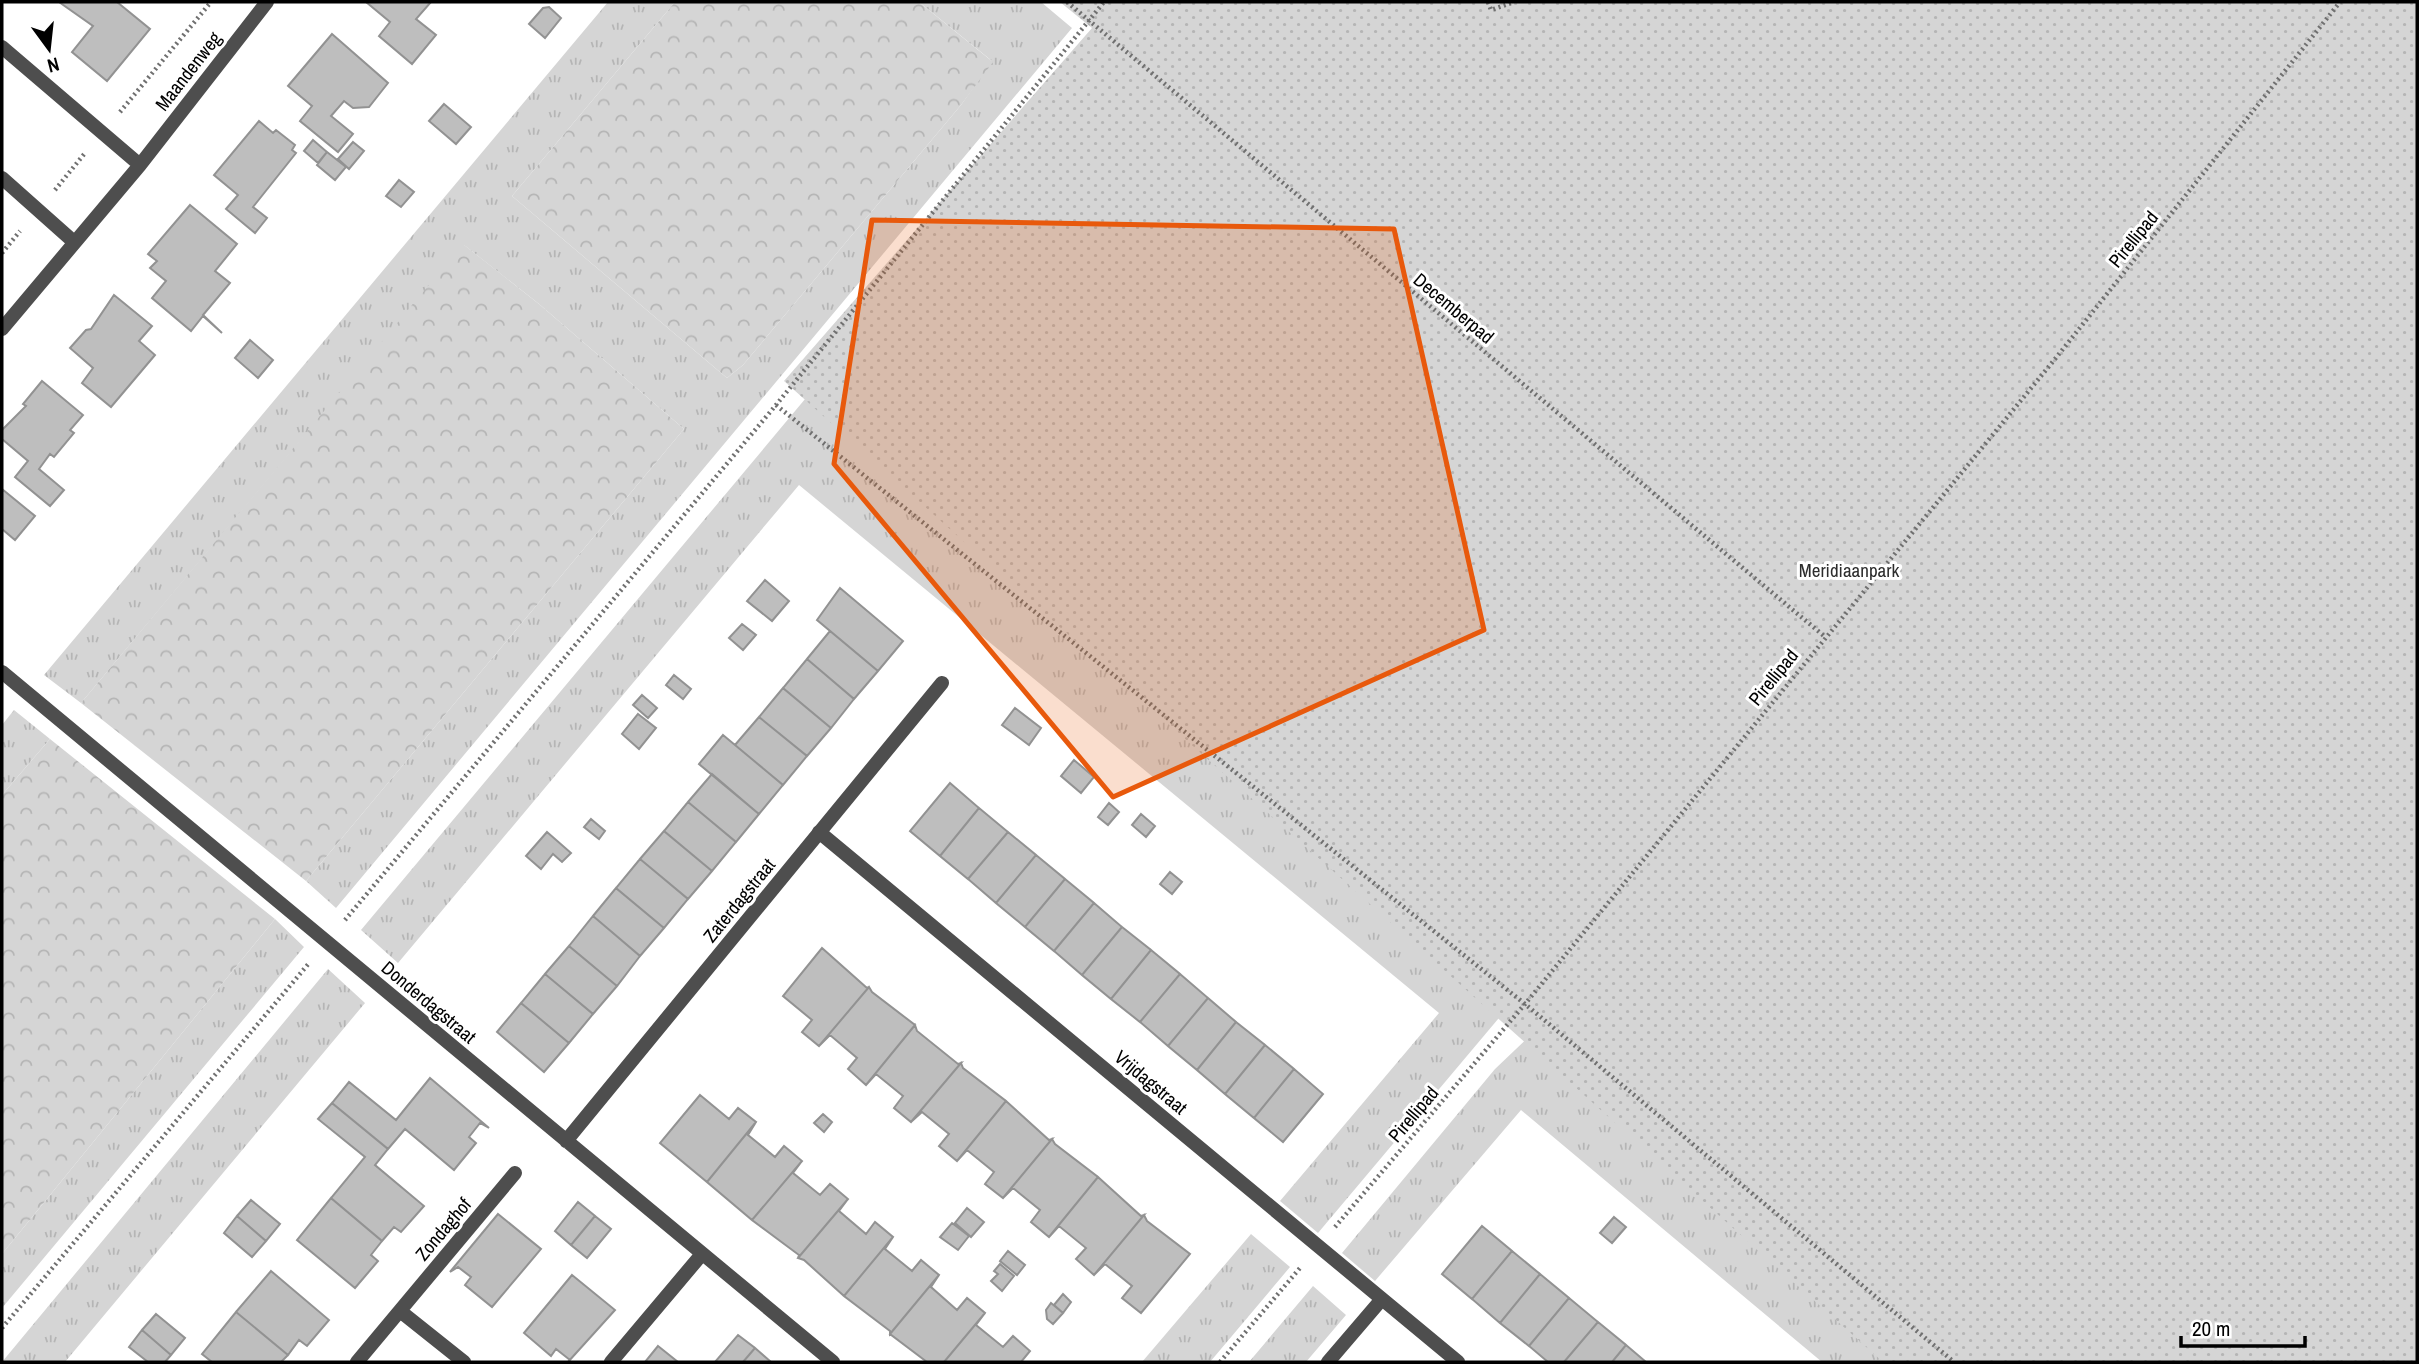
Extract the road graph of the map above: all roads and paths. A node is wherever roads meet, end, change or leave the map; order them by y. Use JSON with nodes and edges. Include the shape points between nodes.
{"nodes":[{"id":1,"x":267,"y":2,"type":"edge"},
{"id":2,"x":1067,"y":2,"type":"edge"},
{"id":3,"x":1104,"y":2,"type":"edge"},
{"id":4,"x":1488,"y":2,"type":"edge"},
{"id":5,"x":1514,"y":2,"type":"edge"},
{"id":6,"x":2340,"y":2,"type":"edge"},
{"id":7,"x":1089,"y":20,"type":"junction"},
{"id":8,"x":2,"y":47,"type":"edge"},
{"id":9,"x":140,"y":164,"type":"junction"},
{"id":10,"x":2,"y":177,"type":"edge"},
{"id":11,"x":74,"y":242,"type":"junction"},
{"id":12,"x":2,"y":329,"type":"edge"},
{"id":13,"x":776,"y":405,"type":"junction"},
{"id":14,"x":1824,"y":636,"type":"junction"},
{"id":15,"x":2,"y":672,"type":"edge"},
{"id":16,"x":942,"y":683,"type":"dead end"},
{"id":17,"x":819,"y":832,"type":"junction"},
{"id":18,"x":327,"y":942,"type":"junction"},
{"id":19,"x":1525,"y":1004,"type":"junction"},
{"id":20,"x":566,"y":1141,"type":"junction"},
{"id":21,"x":515,"y":1173,"type":"dead end"},
{"id":22,"x":1318,"y":1247,"type":"junction"},
{"id":23,"x":702,"y":1254,"type":"junction"},
{"id":24,"x":1382,"y":1299,"type":"junction"},
{"id":25,"x":400,"y":1311,"type":"junction"},
{"id":26,"x":2,"y":1328,"type":"edge"},
{"id":27,"x":357,"y":1362,"type":"edge"},
{"id":28,"x":464,"y":1362,"type":"edge"},
{"id":29,"x":611,"y":1362,"type":"edge"},
{"id":30,"x":833,"y":1362,"type":"edge"},
{"id":31,"x":1220,"y":1362,"type":"edge"},
{"id":32,"x":1328,"y":1362,"type":"edge"},
{"id":33,"x":1458,"y":1362,"type":"edge"},
{"id":34,"x":1954,"y":1362,"type":"edge"}],
"edges":[{"from":1,"to":9,"type":"street","name":"Maandenweg"},
{"from":2,"to":7,"type":"path","name":"Decemberpad"},
{"from":3,"to":7,"type":"path"},
{"from":4,"to":5,"type":"path","via":[[1490,10]]},
{"from":6,"to":14,"type":"path","name":"Pirellipad","via":[[2055,359]]},
{"from":7,"to":13,"type":"path"},
{"from":7,"to":14,"type":"path","name":"Decemberpad"},
{"from":8,"to":9,"type":"street"},
{"from":9,"to":11,"type":"street","name":"Maandenweg"},
{"from":10,"to":11,"type":"street"},
{"from":11,"to":12,"type":"street","name":"Maandenweg"},
{"from":13,"to":18,"type":"path"},
{"from":13,"to":19,"type":"path"},
{"from":14,"to":19,"type":"path","name":"Pirellipad"},
{"from":15,"to":18,"type":"street","name":"Donderdagstraat"},
{"from":16,"to":17,"type":"street","name":"Zaterdagstraat"},
{"from":17,"to":20,"type":"street","name":"Zaterdagstraat"},
{"from":17,"to":22,"type":"street","name":"Vrijdagstraat"},
{"from":18,"to":20,"type":"street","name":"Donderdagstraat"},
{"from":18,"to":26,"type":"path"},
{"from":19,"to":22,"type":"path","name":"Pirellipad"},
{"from":19,"to":34,"type":"path"},
{"from":20,"to":23,"type":"street","name":"Donderdagstraat"},
{"from":21,"to":25,"type":"street","name":"Zondaghof"},
{"from":22,"to":24,"type":"street","name":"Vrijdagstraat"},
{"from":22,"to":31,"type":"path","name":"Pirellipad"},
{"from":23,"to":29,"type":"street"},
{"from":23,"to":30,"type":"street","name":"Donderdagstraat"},
{"from":24,"to":32,"type":"street"},
{"from":24,"to":33,"type":"street","name":"Vrijdagstraat"},
{"from":25,"to":27,"type":"street","name":"Zondaghof"},
{"from":25,"to":28,"type":"street"}]}
